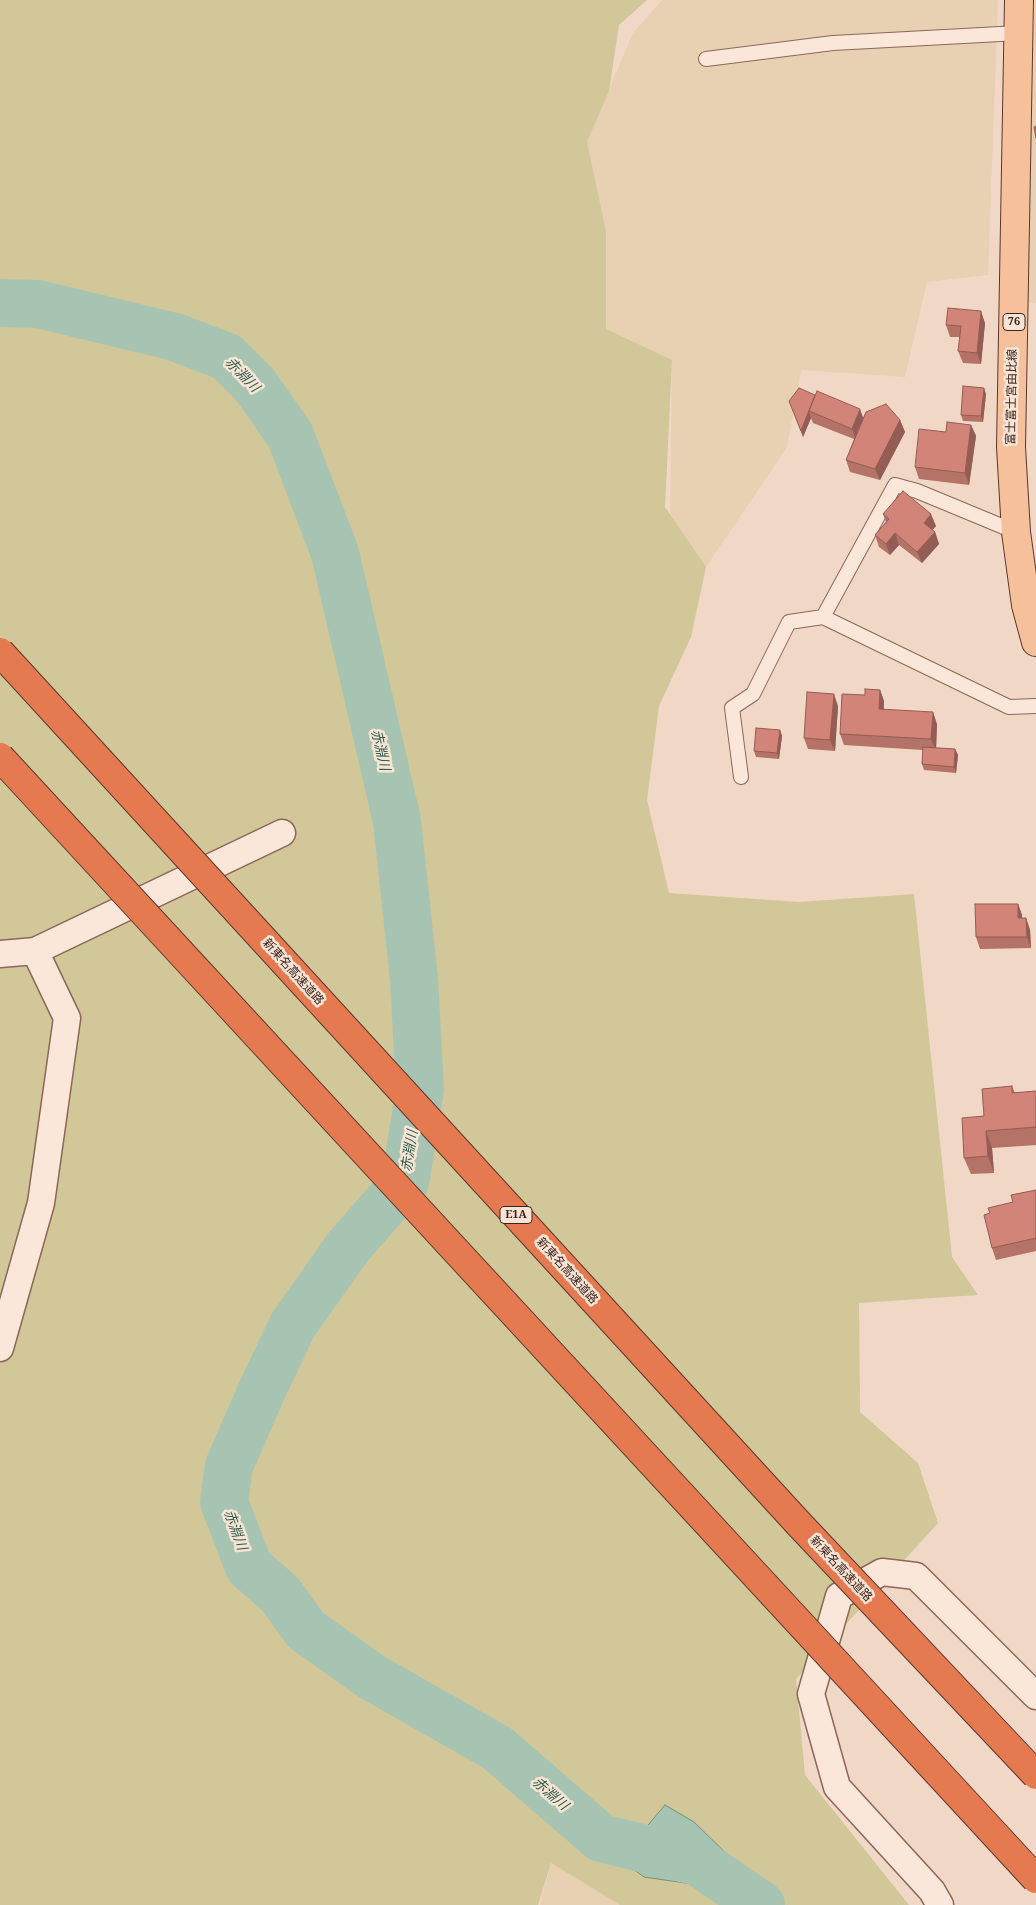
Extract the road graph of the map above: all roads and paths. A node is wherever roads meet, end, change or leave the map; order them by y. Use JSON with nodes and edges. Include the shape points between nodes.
{"nodes":[{"id":1,"x":1020,"y":0,"type":"edge"},
{"id":2,"x":1019,"y":33,"type":"junction"},
{"id":3,"x":706,"y":59,"type":"dead end"},
{"id":4,"x":1016,"y":532,"type":"junction"},
{"id":5,"x":1031,"y":605,"type":"edge"},
{"id":6,"x":823,"y":617,"type":"junction"},
{"id":7,"x":1036,"y":642,"type":"edge"},
{"id":8,"x":0,"y":652,"type":"edge"},
{"id":9,"x":1036,"y":706,"type":"edge"},
{"id":10,"x":0,"y":757,"type":"edge"},
{"id":11,"x":741,"y":777,"type":"dead end"},
{"id":12,"x":282,"y":833,"type":"dead end"},
{"id":13,"x":35,"y":951,"type":"junction"},
{"id":14,"x":0,"y":954,"type":"edge"},
{"id":15,"x":0,"y":1348,"type":"edge"},
{"id":16,"x":1036,"y":1696,"type":"edge"},
{"id":17,"x":1036,"y":1775,"type":"edge"},
{"id":18,"x":1036,"y":1879,"type":"edge"},
{"id":19,"x":940,"y":1905,"type":"edge"}],
"edges":[{"from":1,"to":2,"type":"main road","name":"富士富士宮由比線","number":"76"},
{"from":2,"to":3,"type":"lane","via":[[833,43]]},
{"from":2,"to":4,"type":"main road","name":"富士富士宮由比線","number":"76","via":[[1011,447]]},
{"from":4,"to":5,"type":"main road","name":"富士富士宮由比線","number":"76"},
{"from":4,"to":6,"type":"lane","via":[[895,485]]},
{"from":5,"to":7,"type":"main road","name":"富士富士宮由比線","number":"76"},
{"from":6,"to":9,"type":"lane","via":[[1009,707]]},
{"from":6,"to":11,"type":"lane","via":[[789,622],[753,694],[732,708]]},
{"from":8,"to":17,"type":"highway","name":"新東名高速道路","number":"E1A","bridge":true,"via":[[799,1524]]},
{"from":10,"to":18,"type":"highway","bridge":true},
{"from":12,"to":13,"type":"street"},
{"from":13,"to":14,"type":"street"},
{"from":13,"to":15,"type":"street","via":[[67,1018],[41,1203]]},
{"from":16,"to":19,"type":"street","via":[[916,1576],[882,1572],[839,1596],[811,1694],[837,1787],[932,1891]]}]}
